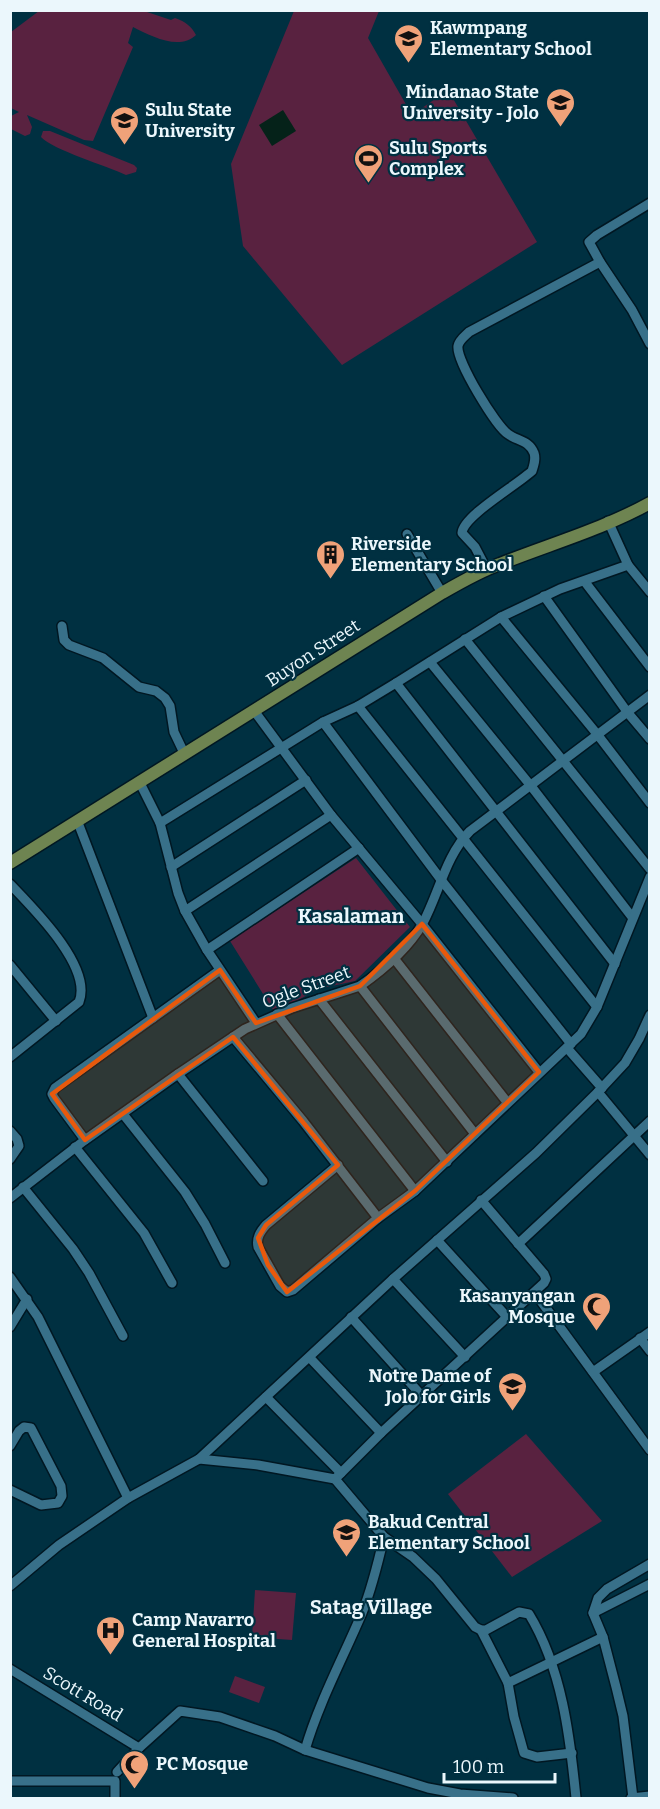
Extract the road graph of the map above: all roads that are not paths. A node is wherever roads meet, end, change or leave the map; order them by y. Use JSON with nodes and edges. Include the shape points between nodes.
{"nodes":[{"id":1,"x":650,"y":203,"type":"edge"},
{"id":2,"x":600,"y":262,"type":"junction"},
{"id":3,"x":650,"y":344,"type":"edge"},
{"id":4,"x":650,"y":503,"type":"edge"},
{"id":5,"x":609,"y":521,"type":"junction"},
{"id":6,"x":407,"y":534,"type":"dead end"},
{"id":7,"x":628,"y":565,"type":"junction"},
{"id":8,"x":487,"y":570,"type":"junction"},
{"id":9,"x":585,"y":582,"type":"junction"},
{"id":10,"x":442,"y":592,"type":"junction"},
{"id":11,"x":650,"y":592,"type":"edge"},
{"id":12,"x":544,"y":596,"type":"junction"},
{"id":13,"x":501,"y":617,"type":"junction"},
{"id":14,"x":62,"y":626,"type":"dead end"},
{"id":15,"x":465,"y":639,"type":"junction"},
{"id":16,"x":430,"y":662,"type":"junction"},
{"id":17,"x":650,"y":667,"type":"edge"},
{"id":18,"x":396,"y":683,"type":"junction"},
{"id":19,"x":650,"y":695,"type":"edge"},
{"id":20,"x":358,"y":706,"type":"junction"},
{"id":21,"x":255,"y":712,"type":"junction"},
{"id":22,"x":628,"y":713,"type":"junction"},
{"id":23,"x":323,"y":722,"type":"junction"},
{"id":24,"x":597,"y":734,"type":"junction"},
{"id":25,"x":650,"y":739,"type":"edge"},
{"id":26,"x":281,"y":748,"type":"junction"},
{"id":27,"x":184,"y":753,"type":"junction"},
{"id":28,"x":564,"y":760,"type":"junction"},
{"id":29,"x":306,"y":780,"type":"junction"},
{"id":30,"x":139,"y":782,"type":"junction"},
{"id":31,"x":531,"y":786,"type":"junction"},
{"id":32,"x":650,"y":803,"type":"edge"},
{"id":33,"x":497,"y":811,"type":"junction"},
{"id":34,"x":331,"y":815,"type":"junction"},
{"id":35,"x":77,"y":820,"type":"junction"},
{"id":36,"x":160,"y":823,"type":"junction"},
{"id":37,"x":462,"y":839,"type":"junction"},
{"id":38,"x":359,"y":848,"type":"junction"},
{"id":39,"x":10,"y":863,"type":"edge"},
{"id":40,"x":171,"y":867,"type":"junction"},
{"id":41,"x":650,"y":869,"type":"edge"},
{"id":42,"x":650,"y":877,"type":"edge"},
{"id":43,"x":442,"y":880,"type":"junction"},
{"id":44,"x":10,"y":884,"type":"edge"},
{"id":45,"x":185,"y":911,"type":"junction"},
{"id":46,"x":632,"y":917,"type":"junction"},
{"id":47,"x":422,"y":924,"type":"junction"},
{"id":48,"x":207,"y":950,"type":"junction"},
{"id":49,"x":393,"y":957,"type":"junction"},
{"id":50,"x":615,"y":964,"type":"junction"},
{"id":51,"x":10,"y":965,"type":"edge"},
{"id":52,"x":219,"y":970,"type":"junction"},
{"id":53,"x":360,"y":986,"type":"junction"},
{"id":54,"x":319,"y":999,"type":"junction"},
{"id":55,"x":597,"y":1008,"type":"junction"},
{"id":56,"x":277,"y":1014,"type":"junction"},
{"id":57,"x":650,"y":1015,"type":"edge"},
{"id":58,"x":153,"y":1018,"type":"junction"},
{"id":59,"x":56,"y":1021,"type":"junction"},
{"id":60,"x":256,"y":1023,"type":"junction"},
{"id":61,"x":233,"y":1037,"type":"junction"},
{"id":62,"x":569,"y":1046,"type":"junction"},
{"id":63,"x":12,"y":1053,"type":"edge"},
{"id":64,"x":539,"y":1072,"type":"junction"},
{"id":65,"x":178,"y":1074,"type":"junction"},
{"id":66,"x":600,"y":1090,"type":"junction"},
{"id":67,"x":507,"y":1102,"type":"junction"},
{"id":68,"x":123,"y":1114,"type":"junction"},
{"id":69,"x":650,"y":1121,"type":"edge"},
{"id":70,"x":10,"y":1131,"type":"edge"},
{"id":71,"x":475,"y":1134,"type":"junction"},
{"id":72,"x":635,"y":1135,"type":"junction"},
{"id":73,"x":85,"y":1140,"type":"junction"},
{"id":74,"x":75,"y":1147,"type":"junction"},
{"id":75,"x":650,"y":1155,"type":"edge"},
{"id":76,"x":10,"y":1159,"type":"edge"},
{"id":77,"x":447,"y":1162,"type":"junction"},
{"id":78,"x":338,"y":1165,"type":"junction"},
{"id":79,"x":263,"y":1181,"type":"dead end"},
{"id":80,"x":23,"y":1187,"type":"junction"},
{"id":81,"x":415,"y":1191,"type":"junction"},
{"id":82,"x":10,"y":1198,"type":"edge"},
{"id":83,"x":481,"y":1200,"type":"junction"},
{"id":84,"x":378,"y":1218,"type":"junction"},
{"id":85,"x":437,"y":1240,"type":"junction"},
{"id":86,"x":518,"y":1244,"type":"junction"},
{"id":87,"x":225,"y":1263,"type":"dead end"},
{"id":88,"x":10,"y":1277,"type":"edge"},
{"id":89,"x":393,"y":1279,"type":"junction"},
{"id":90,"x":172,"y":1283,"type":"dead end"},
{"id":91,"x":535,"y":1293,"type":"junction"},
{"id":92,"x":27,"y":1299,"type":"junction"},
{"id":93,"x":351,"y":1317,"type":"junction"},
{"id":94,"x":507,"y":1317,"type":"junction"},
{"id":95,"x":10,"y":1327,"type":"edge"},
{"id":96,"x":650,"y":1332,"type":"edge"},
{"id":97,"x":123,"y":1336,"type":"dead end"},
{"id":98,"x":640,"y":1338,"type":"junction"},
{"id":99,"x":650,"y":1351,"type":"edge"},
{"id":100,"x":465,"y":1357,"type":"junction"},
{"id":101,"x":310,"y":1358,"type":"junction"},
{"id":102,"x":593,"y":1372,"type":"junction"},
{"id":103,"x":422,"y":1396,"type":"junction"},
{"id":104,"x":266,"y":1397,"type":"junction"},
{"id":105,"x":381,"y":1433,"type":"junction"},
{"id":106,"x":10,"y":1446,"type":"edge"},
{"id":107,"x":650,"y":1450,"type":"edge"},
{"id":108,"x":199,"y":1459,"type":"junction"},
{"id":109,"x":338,"y":1476,"type":"junction"},
{"id":110,"x":10,"y":1490,"type":"edge"},
{"id":111,"x":128,"y":1498,"type":"junction"},
{"id":112,"x":384,"y":1537,"type":"junction"},
{"id":113,"x":650,"y":1564,"type":"edge"},
{"id":114,"x":650,"y":1584,"type":"edge"},
{"id":115,"x":10,"y":1586,"type":"edge"},
{"id":116,"x":593,"y":1613,"type":"junction"},
{"id":117,"x":481,"y":1630,"type":"junction"},
{"id":118,"x":603,"y":1637,"type":"junction"},
{"id":119,"x":551,"y":1663,"type":"junction"},
{"id":120,"x":10,"y":1669,"type":"edge"},
{"id":121,"x":508,"y":1683,"type":"junction"},
{"id":122,"x":139,"y":1748,"type":"junction"},
{"id":123,"x":305,"y":1750,"type":"junction"},
{"id":124,"x":572,"y":1753,"type":"junction"},
{"id":125,"x":117,"y":1772,"type":"dead end"},
{"id":126,"x":10,"y":1781,"type":"edge"},
{"id":127,"x":650,"y":1796,"type":"edge"},
{"id":128,"x":115,"y":1798,"type":"edge"},
{"id":129,"x":513,"y":1798,"type":"edge"},
{"id":130,"x":576,"y":1798,"type":"edge"},
{"id":131,"x":632,"y":1798,"type":"edge"}],
"edges":[{"from":1,"to":2,"type":"street","via":[[591,239]]},
{"from":2,"to":3,"type":"street"},
{"from":2,"to":8,"type":"street","via":[[469,332],[459,343],[461,361],[471,383],[495,419],[507,434],[529,445],[535,454],[532,471],[463,525],[462,533]]},
{"from":4,"to":5,"type":"main road","name":"Buyon Street"},
{"from":5,"to":7,"type":"street"},
{"from":5,"to":8,"type":"main road","name":"Buyon Street"},
{"from":6,"to":10,"type":"street"},
{"from":7,"to":9,"type":"street"},
{"from":7,"to":11,"type":"street"},
{"from":8,"to":10,"type":"main road","name":"Buyon Street"},
{"from":9,"to":12,"type":"street"},
{"from":9,"to":17,"type":"street"},
{"from":10,"to":21,"type":"main road","name":"Buyon Street"},
{"from":12,"to":13,"type":"street"},
{"from":12,"to":22,"type":"street"},
{"from":13,"to":15,"type":"street"},
{"from":13,"to":24,"type":"street"},
{"from":14,"to":27,"type":"street","via":[[69,645],[99,656],[139,687],[165,698]]},
{"from":15,"to":16,"type":"street"},
{"from":15,"to":28,"type":"street"},
{"from":16,"to":18,"type":"street"},
{"from":16,"to":31,"type":"street"},
{"from":18,"to":20,"type":"street"},
{"from":18,"to":33,"type":"street"},
{"from":19,"to":22,"type":"street","name":"Ogle Street"},
{"from":20,"to":23,"type":"street"},
{"from":20,"to":37,"type":"street"},
{"from":21,"to":26,"type":"street"},
{"from":21,"to":27,"type":"main road","name":"Buyon Street"},
{"from":22,"to":24,"type":"street","name":"Ogle Street"},
{"from":22,"to":25,"type":"street"},
{"from":23,"to":26,"type":"street"},
{"from":23,"to":43,"type":"street"},
{"from":24,"to":28,"type":"street","name":"Ogle Street"},
{"from":24,"to":32,"type":"street"},
{"from":26,"to":29,"type":"street"},
{"from":26,"to":36,"type":"street"},
{"from":27,"to":30,"type":"main road","name":"Buyon Street"},
{"from":28,"to":31,"type":"street","name":"Ogle Street"},
{"from":28,"to":41,"type":"street"},
{"from":29,"to":34,"type":"street"},
{"from":29,"to":40,"type":"street"},
{"from":30,"to":35,"type":"main road","name":"Buyon Street"},
{"from":30,"to":36,"type":"street"},
{"from":31,"to":33,"type":"street","name":"Ogle Street"},
{"from":31,"to":46,"type":"street"},
{"from":33,"to":37,"type":"street","name":"Ogle Street"},
{"from":33,"to":50,"type":"street"},
{"from":34,"to":38,"type":"street"},
{"from":34,"to":45,"type":"street"},
{"from":35,"to":39,"type":"main road","name":"Buyon Street"},
{"from":35,"to":58,"type":"street"},
{"from":36,"to":40,"type":"street"},
{"from":37,"to":43,"type":"street","name":"Ogle Street"},
{"from":37,"to":55,"type":"street"},
{"from":38,"to":47,"type":"street"},
{"from":38,"to":48,"type":"street"},
{"from":40,"to":45,"type":"street"},
{"from":42,"to":46,"type":"street"},
{"from":43,"to":47,"type":"street","name":"Ogle Street"},
{"from":43,"to":62,"type":"street"},
{"from":44,"to":59,"type":"street","via":[[53,932],[80,982],[79,1002]]},
{"from":45,"to":48,"type":"street"},
{"from":46,"to":50,"type":"street"},
{"from":47,"to":49,"type":"street","name":"Ogle Street"},
{"from":47,"to":64,"type":"street"},
{"from":48,"to":52,"type":"street"},
{"from":49,"to":53,"type":"street","name":"Ogle Street"},
{"from":49,"to":67,"type":"street"},
{"from":50,"to":55,"type":"street"},
{"from":51,"to":59,"type":"street"},
{"from":52,"to":58,"type":"street"},
{"from":52,"to":60,"type":"street"},
{"from":53,"to":54,"type":"street","name":"Ogle Street"},
{"from":53,"to":71,"type":"street"},
{"from":54,"to":56,"type":"street","name":"Ogle Street"},
{"from":54,"to":77,"type":"street"},
{"from":55,"to":62,"type":"street"},
{"from":56,"to":60,"type":"street","name":"Ogle Street"},
{"from":56,"to":81,"type":"street"},
{"from":57,"to":66,"type":"street","via":[[625,1063]]},
{"from":58,"to":73,"type":"street","via":[[53,1091]]},
{"from":59,"to":63,"type":"street"},
{"from":60,"to":61,"type":"street","name":"Ogle Street"},
{"from":61,"to":65,"type":"street","name":"Ogle Street"},
{"from":61,"to":78,"type":"street"},
{"from":62,"to":64,"type":"street"},
{"from":62,"to":66,"type":"street"},
{"from":64,"to":67,"type":"street"},
{"from":65,"to":68,"type":"street","name":"Ogle Street"},
{"from":65,"to":79,"type":"street"},
{"from":66,"to":72,"type":"street"},
{"from":66,"to":83,"type":"street"},
{"from":67,"to":71,"type":"street"},
{"from":68,"to":73,"type":"street","name":"Ogle Street"},
{"from":68,"to":87,"type":"street","via":[[185,1192]]},
{"from":69,"to":72,"type":"street"},
{"from":70,"to":76,"type":"street","via":[[19,1142]]},
{"from":71,"to":77,"type":"street"},
{"from":72,"to":75,"type":"street"},
{"from":72,"to":86,"type":"street"},
{"from":73,"to":74,"type":"street","name":"Ogle Street"},
{"from":74,"to":80,"type":"street","name":"Ogle Street"},
{"from":74,"to":90,"type":"street","via":[[144,1233]]},
{"from":77,"to":81,"type":"street"},
{"from":78,"to":84,"type":"street"},
{"from":78,"to":84,"type":"street","via":[[260,1233],[258,1247],[280,1286],[287,1292],[293,1290]]},
{"from":80,"to":82,"type":"street","name":"Ogle Street"},
{"from":80,"to":97,"type":"street","via":[[73,1249]]},
{"from":81,"to":84,"type":"street"},
{"from":83,"to":85,"type":"street"},
{"from":83,"to":86,"type":"street"},
{"from":85,"to":89,"type":"street"},
{"from":85,"to":94,"type":"street"},
{"from":86,"to":91,"type":"street","via":[[545,1275],[544,1283]]},
{"from":88,"to":92,"type":"street"},
{"from":89,"to":93,"type":"street"},
{"from":89,"to":100,"type":"street"},
{"from":91,"to":94,"type":"street"},
{"from":91,"to":102,"type":"street"},
{"from":92,"to":95,"type":"street"},
{"from":92,"to":111,"type":"street"},
{"from":93,"to":101,"type":"street"},
{"from":93,"to":103,"type":"street"},
{"from":94,"to":100,"type":"street"},
{"from":96,"to":98,"type":"street"},
{"from":98,"to":99,"type":"street"},
{"from":98,"to":102,"type":"street"},
{"from":100,"to":103,"type":"street"},
{"from":101,"to":104,"type":"street"},
{"from":101,"to":105,"type":"street"},
{"from":102,"to":107,"type":"street"},
{"from":103,"to":105,"type":"street"},
{"from":104,"to":108,"type":"street"},
{"from":104,"to":109,"type":"street"},
{"from":105,"to":109,"type":"street"},
{"from":106,"to":110,"type":"street","via":[[19,1431],[31,1428],[62,1486],[62,1496],[58,1503],[44,1506]]},
{"from":108,"to":109,"type":"street"},
{"from":108,"to":111,"type":"street"},
{"from":109,"to":112,"type":"street"},
{"from":111,"to":115,"type":"street","via":[[59,1545]]},
{"from":112,"to":117,"type":"street","via":[[427,1569]]},
{"from":112,"to":123,"type":"street","via":[[363,1611],[330,1681]]},
{"from":113,"to":116,"type":"street","via":[[607,1589],[598,1598]]},
{"from":114,"to":116,"type":"street"},
{"from":116,"to":118,"type":"street"},
{"from":117,"to":119,"type":"street","via":[[519,1612],[527,1613]]},
{"from":117,"to":121,"type":"street"},
{"from":118,"to":119,"type":"street"},
{"from":118,"to":131,"type":"street","via":[[623,1716]]},
{"from":119,"to":121,"type":"street"},
{"from":119,"to":124,"type":"street"},
{"from":120,"to":122,"type":"street","name":"Scott Road"},
{"from":121,"to":124,"type":"street","via":[[524,1753],[537,1757]]},
{"from":122,"to":123,"type":"street","via":[[180,1711],[220,1717]]},
{"from":122,"to":125,"type":"street"},
{"from":123,"to":129,"type":"street","via":[[436,1790]]},
{"from":124,"to":130,"type":"street"},
{"from":126,"to":128,"type":"street","via":[[115,1781]]},
{"from":127,"to":131,"type":"street"}]}
